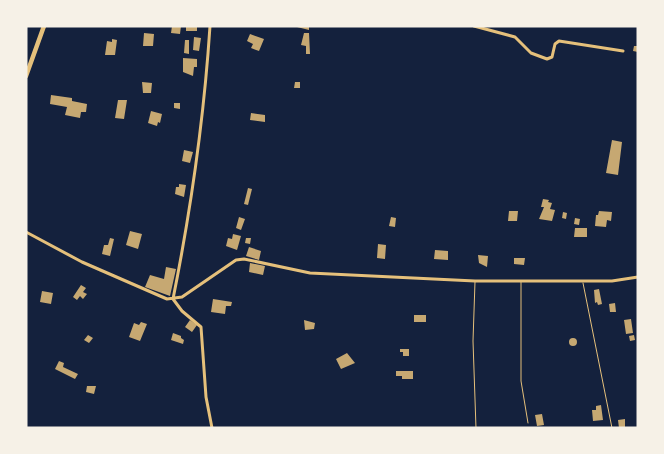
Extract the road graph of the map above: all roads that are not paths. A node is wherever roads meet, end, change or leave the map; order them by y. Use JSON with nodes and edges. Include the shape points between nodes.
{"nodes":[{"id":1,"x":44,"y":26,"type":"edge"},
{"id":2,"x":210,"y":26,"type":"edge"},
{"id":3,"x":474,"y":26,"type":"edge"},
{"id":4,"x":623,"y":51,"type":"dead end"},
{"id":5,"x":26,"y":76,"type":"edge"},
{"id":6,"x":26,"y":232,"type":"edge"},
{"id":7,"x":638,"y":278,"type":"edge"},
{"id":8,"x":521,"y":280,"type":"junction"},
{"id":9,"x":583,"y":280,"type":"junction"},
{"id":10,"x":475,"y":281,"type":"junction"},
{"id":11,"x":173,"y":299,"type":"junction"},
{"id":12,"x":528,"y":423,"type":"dead end"},
{"id":13,"x":212,"y":428,"type":"edge"},
{"id":14,"x":476,"y":428,"type":"edge"},
{"id":15,"x":612,"y":428,"type":"edge"}],
"edges":[{"from":1,"to":5,"type":"main road"},
{"from":2,"to":11,"type":"street","via":[[200,140]]},
{"from":3,"to":4,"type":"street","via":[[515,37],[531,53],[547,59],[552,57],[559,41]]},
{"from":6,"to":11,"type":"street","via":[[155,296]]},
{"from":7,"to":9,"type":"street"},
{"from":8,"to":9,"type":"street"},
{"from":8,"to":10,"type":"street"},
{"from":8,"to":12,"type":"lane","via":[[521,381]]},
{"from":9,"to":15,"type":"lane"},
{"from":10,"to":11,"type":"street","via":[[310,273],[244,259],[236,260],[182,297]]},
{"from":10,"to":14,"type":"lane"},
{"from":11,"to":13,"type":"street","via":[[202,327],[206,397]]}]}
